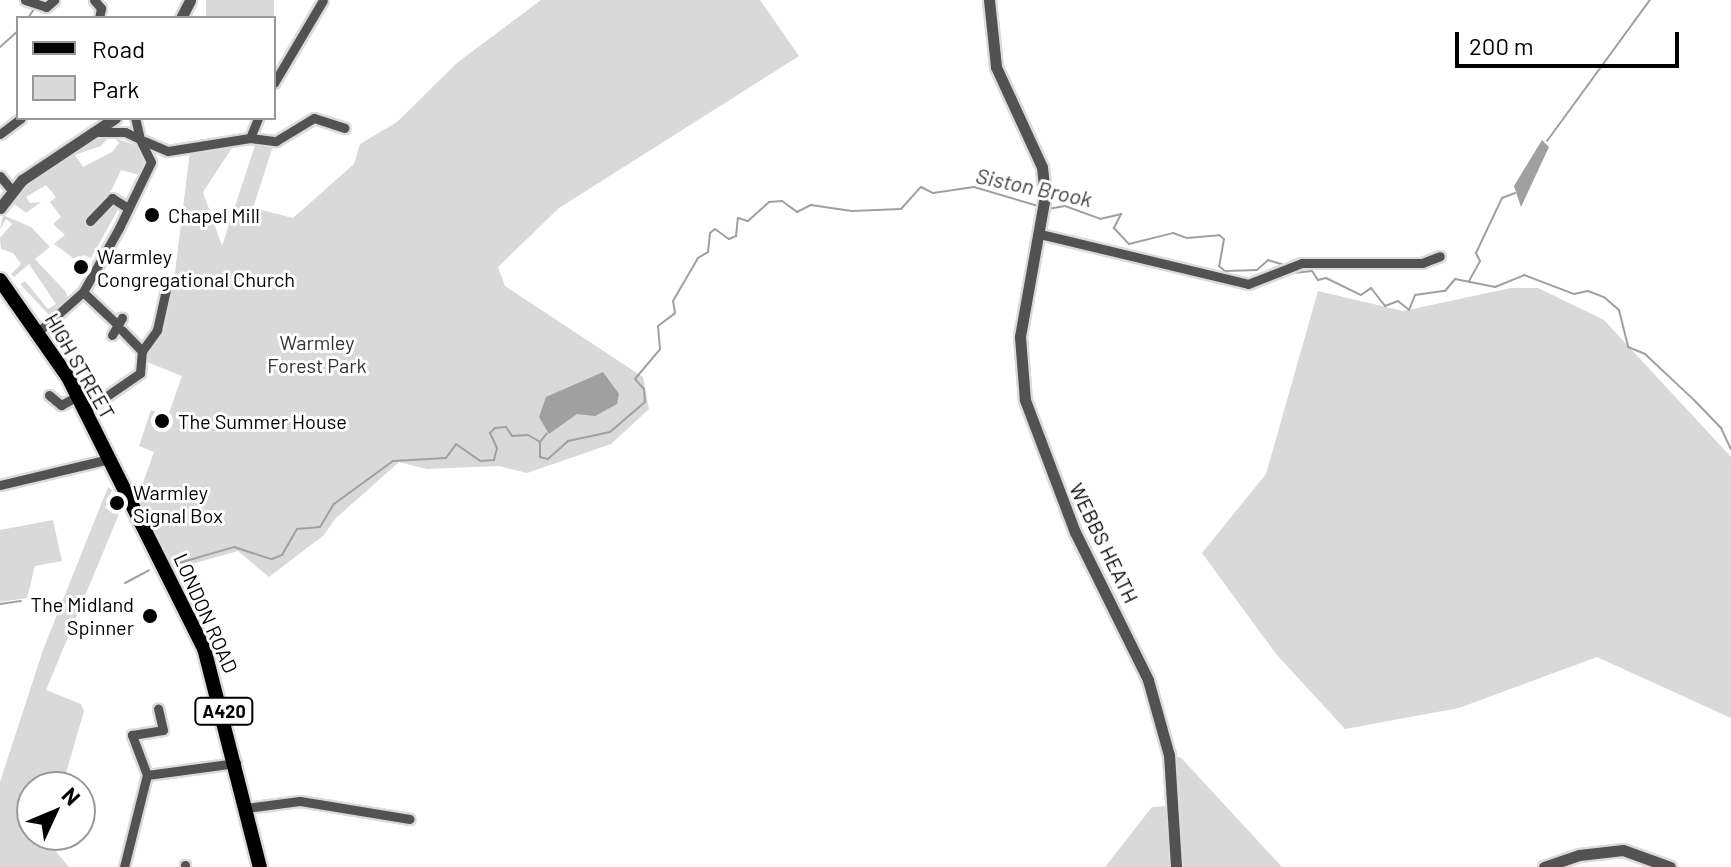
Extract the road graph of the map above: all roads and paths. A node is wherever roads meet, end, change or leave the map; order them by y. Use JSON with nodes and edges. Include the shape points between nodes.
{"nodes":[{"id":1,"x":323,"y":0,"type":"edge"},
{"id":2,"x":989,"y":0,"type":"edge"},
{"id":3,"x":27,"y":1,"type":"edge"},
{"id":4,"x":48,"y":4,"type":"edge"},
{"id":5,"x":276,"y":80,"type":"edge"},
{"id":6,"x":18,"y":120,"type":"edge"},
{"id":7,"x":112,"y":120,"type":"edge"},
{"id":8,"x":136,"y":120,"type":"edge"},
{"id":9,"x":258,"y":120,"type":"edge"},
{"id":10,"x":344,"y":128,"type":"dead end"},
{"id":11,"x":95,"y":132,"type":"junction"},
{"id":12,"x":0,"y":134,"type":"edge"},
{"id":13,"x":253,"y":139,"type":"junction"},
{"id":14,"x":141,"y":140,"type":"junction"},
{"id":15,"x":168,"y":151,"type":"junction"},
{"id":16,"x":151,"y":162,"type":"junction"},
{"id":17,"x":0,"y":176,"type":"edge"},
{"id":18,"x":11,"y":189,"type":"junction"},
{"id":19,"x":0,"y":208,"type":"edge"},
{"id":20,"x":128,"y":208,"type":"junction"},
{"id":21,"x":90,"y":221,"type":"dead end"},
{"id":22,"x":1040,"y":234,"type":"junction"},
{"id":23,"x":1440,"y":256,"type":"dead end"},
{"id":24,"x":0,"y":282,"type":"edge"},
{"id":25,"x":167,"y":285,"type":"dead end"},
{"id":26,"x":83,"y":292,"type":"junction"},
{"id":27,"x":39,"y":331,"type":"junction"},
{"id":28,"x":142,"y":351,"type":"junction"},
{"id":29,"x":49,"y":395,"type":"dead end"},
{"id":30,"x":78,"y":396,"type":"junction"},
{"id":31,"x":85,"y":411,"type":"junction"},
{"id":32,"x":109,"y":459,"type":"junction"},
{"id":33,"x":118,"y":476,"type":"joint"},
{"id":34,"x":0,"y":485,"type":"edge"},
{"id":35,"x":158,"y":709,"type":"dead end"},
{"id":36,"x":236,"y":763,"type":"junction"},
{"id":37,"x":147,"y":775,"type":"junction"},
{"id":38,"x":246,"y":808,"type":"junction"},
{"id":39,"x":410,"y":819,"type":"dead end"},
{"id":40,"x":124,"y":867,"type":"edge"},
{"id":41,"x":260,"y":867,"type":"edge"},
{"id":42,"x":1176,"y":867,"type":"edge"},
{"id":43,"x":1544,"y":867,"type":"edge"},
{"id":44,"x":1670,"y":867,"type":"edge"}],
"edges":[{"from":1,"to":5,"type":"street"},
{"from":2,"to":22,"type":"street","name":"WEBBS HEATH","via":[[996,67],[1042,167]]},
{"from":3,"to":4,"type":"street"},
{"from":6,"to":12,"type":"street"},
{"from":7,"to":11,"type":"street"},
{"from":8,"to":14,"type":"street"},
{"from":9,"to":13,"type":"street"},
{"from":10,"to":13,"type":"street","via":[[314,118],[276,141]]},
{"from":11,"to":14,"type":"street","via":[[125,132]]},
{"from":11,"to":18,"type":"street"},
{"from":13,"to":15,"type":"street"},
{"from":14,"to":15,"type":"street"},
{"from":14,"to":16,"type":"street"},
{"from":15,"to":16,"type":"street"},
{"from":16,"to":20,"type":"street"},
{"from":17,"to":18,"type":"street"},
{"from":18,"to":19,"type":"street"},
{"from":20,"to":21,"type":"street","via":[[112,198]]},
{"from":20,"to":26,"type":"street"},
{"from":22,"to":23,"type":"street","via":[[1248,284],[1302,263],[1422,263]]},
{"from":22,"to":42,"type":"street","name":"WEBBS HEATH","via":[[1020,337],[1025,400],[1075,532],[1148,680],[1169,755]]},
{"from":24,"to":27,"type":"main road","name":"HIGH STREET","number":"A420"},
{"from":25,"to":28,"type":"street","via":[[157,330]]},
{"from":26,"to":27,"type":"street"},
{"from":26,"to":28,"type":"street"},
{"from":27,"to":30,"type":"main road","name":"HIGH STREET","number":"A420"},
{"from":28,"to":31,"type":"street","via":[[140,373],[132,382]]},
{"from":29,"to":30,"type":"street","via":[[61,405]]},
{"from":30,"to":31,"type":"main road","name":"HIGH STREET","number":"A420"},
{"from":31,"to":32,"type":"main road","name":"HIGH STREET","number":"A420"},
{"from":32,"to":33,"type":"main road","name":"HIGH STREET","number":"A420"},
{"from":32,"to":34,"type":"street"},
{"from":33,"to":36,"type":"main road","name":"LONDON ROAD","number":"A420","via":[[204,648]]},
{"from":35,"to":37,"type":"street","via":[[163,730],[132,735]]},
{"from":36,"to":37,"type":"street"},
{"from":36,"to":38,"type":"main road","name":"LONDON ROAD","number":"A420"},
{"from":37,"to":40,"type":"street"},
{"from":38,"to":39,"type":"street","via":[[300,801]]},
{"from":38,"to":41,"type":"main road","name":"LONDON ROAD","number":"A420"},
{"from":43,"to":44,"type":"street","via":[[1579,855],[1623,850]]}]}
